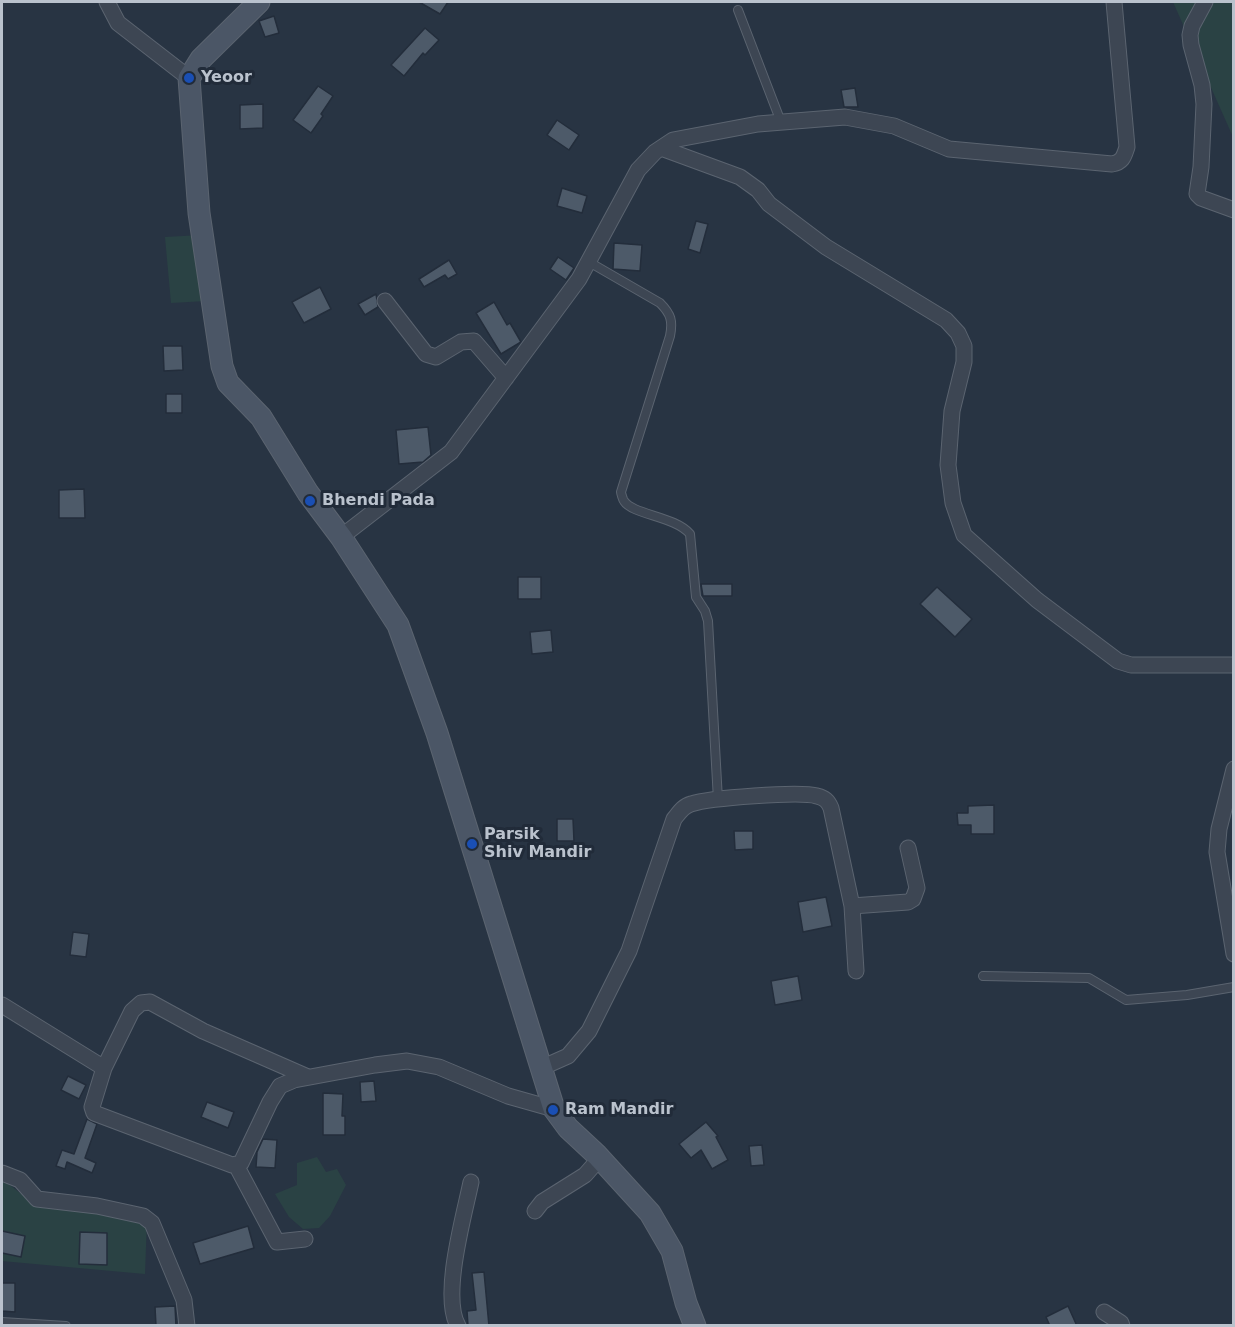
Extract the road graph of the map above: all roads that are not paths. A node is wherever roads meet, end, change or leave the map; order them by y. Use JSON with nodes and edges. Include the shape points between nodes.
{"nodes":[{"id":1,"x":107,"y":2,"type":"edge"},
{"id":2,"x":259,"y":2,"type":"edge"},
{"id":3,"x":1114,"y":2,"type":"edge"},
{"id":4,"x":1205,"y":2,"type":"edge"},
{"id":5,"x":738,"y":10,"type":"dead end"},
{"id":6,"x":189,"y":78,"type":"junction"},
{"id":7,"x":781,"y":123,"type":"junction"},
{"id":8,"x":661,"y":148,"type":"junction"},
{"id":9,"x":1233,"y":210,"type":"edge"},
{"id":10,"x":589,"y":262,"type":"junction"},
{"id":11,"x":385,"y":302,"type":"dead end"},
{"id":12,"x":506,"y":378,"type":"junction"},
{"id":13,"x":341,"y":537,"type":"junction"},
{"id":14,"x":1233,"y":665,"type":"edge"},
{"id":15,"x":1233,"y":769,"type":"edge"},
{"id":16,"x":718,"y":800,"type":"junction"},
{"id":17,"x":908,"y":848,"type":"dead end"},
{"id":18,"x":852,"y":906,"type":"junction"},
{"id":19,"x":1233,"y":954,"type":"edge"},
{"id":20,"x":856,"y":971,"type":"dead end"},
{"id":21,"x":983,"y":976,"type":"dead end"},
{"id":22,"x":1233,"y":987,"type":"edge"},
{"id":23,"x":2,"y":1005,"type":"edge"},
{"id":24,"x":104,"y":1068,"type":"junction"},
{"id":25,"x":541,"y":1068,"type":"junction"},
{"id":26,"x":308,"y":1077,"type":"junction"},
{"id":27,"x":554,"y":1109,"type":"junction"},
{"id":28,"x":600,"y":1158,"type":"junction"},
{"id":29,"x":236,"y":1165,"type":"junction"},
{"id":30,"x":2,"y":1173,"type":"edge"},
{"id":31,"x":471,"y":1182,"type":"dead end"},
{"id":32,"x":535,"y":1211,"type":"dead end"},
{"id":33,"x":305,"y":1239,"type":"dead end"},
{"id":34,"x":1104,"y":1312,"type":"dead end"},
{"id":35,"x":2,"y":1322,"type":"edge"},
{"id":36,"x":66,"y":1326,"type":"edge"},
{"id":37,"x":187,"y":1326,"type":"edge"},
{"id":38,"x":458,"y":1326,"type":"edge"},
{"id":39,"x":695,"y":1326,"type":"edge"},
{"id":40,"x":1122,"y":1326,"type":"edge"}],
"edges":[{"from":1,"to":6,"type":"street","via":[[118,22]]},
{"from":2,"to":6,"type":"street","via":[[201,59]]},
{"from":3,"to":7,"type":"street","via":[[1127,147],[1119,163],[949,149],[894,126],[845,117]]},
{"from":4,"to":9,"type":"street","via":[[1190,35],[1203,95],[1197,194]]},
{"from":5,"to":7,"type":"lane"},
{"from":6,"to":13,"type":"street","via":[[200,213],[216,335],[228,383],[261,417],[308,493]]},
{"from":7,"to":8,"type":"street","via":[[673,140]]},
{"from":8,"to":10,"type":"street","via":[[638,170]]},
{"from":8,"to":14,"type":"street","via":[[740,177],[826,247],[946,320],[958,333],[964,346],[964,362],[952,411],[948,465],[953,502],[964,535],[1037,600],[1118,661],[1131,665]]},
{"from":10,"to":12,"type":"street"},
{"from":10,"to":16,"type":"lane","via":[[660,303],[670,313],[670,336],[621,492],[630,507],[678,524],[690,534],[696,597],[708,621]]},
{"from":11,"to":12,"type":"street","via":[[426,354],[436,357],[461,342],[474,341]]},
{"from":12,"to":13,"type":"street","via":[[451,452]]},
{"from":13,"to":25,"type":"street","via":[[398,625],[437,734]]},
{"from":15,"to":19,"type":"street","via":[[1217,852]]},
{"from":16,"to":18,"type":"street","via":[[802,795],[827,800]]},
{"from":16,"to":25,"type":"street","via":[[689,804],[674,819],[629,951],[589,1031],[568,1056]]},
{"from":17,"to":18,"type":"street","via":[[917,888],[913,899]]},
{"from":18,"to":20,"type":"street"},
{"from":21,"to":22,"type":"lane","via":[[1089,978],[1126,1000]]},
{"from":23,"to":24,"type":"street"},
{"from":24,"to":26,"type":"street","via":[[132,1011],[141,1003],[150,1002],[203,1031]]},
{"from":24,"to":29,"type":"street","via":[[92,1107],[94,1113]]},
{"from":25,"to":27,"type":"street"},
{"from":26,"to":27,"type":"street","via":[[407,1061],[440,1067],[508,1096]]},
{"from":26,"to":29,"type":"street","via":[[280,1086],[240,1164]]},
{"from":27,"to":28,"type":"street"},
{"from":28,"to":32,"type":"street","via":[[585,1175],[542,1202]]},
{"from":28,"to":39,"type":"street","via":[[651,1213],[672,1251]]},
{"from":29,"to":33,"type":"street","via":[[277,1242]]},
{"from":30,"to":37,"type":"street","via":[[20,1180],[38,1199],[97,1206],[143,1216],[152,1223],[184,1300]]},
{"from":31,"to":38,"type":"street","via":[[451,1286]]},
{"from":34,"to":40,"type":"street"},
{"from":35,"to":36,"type":"lane"}]}
